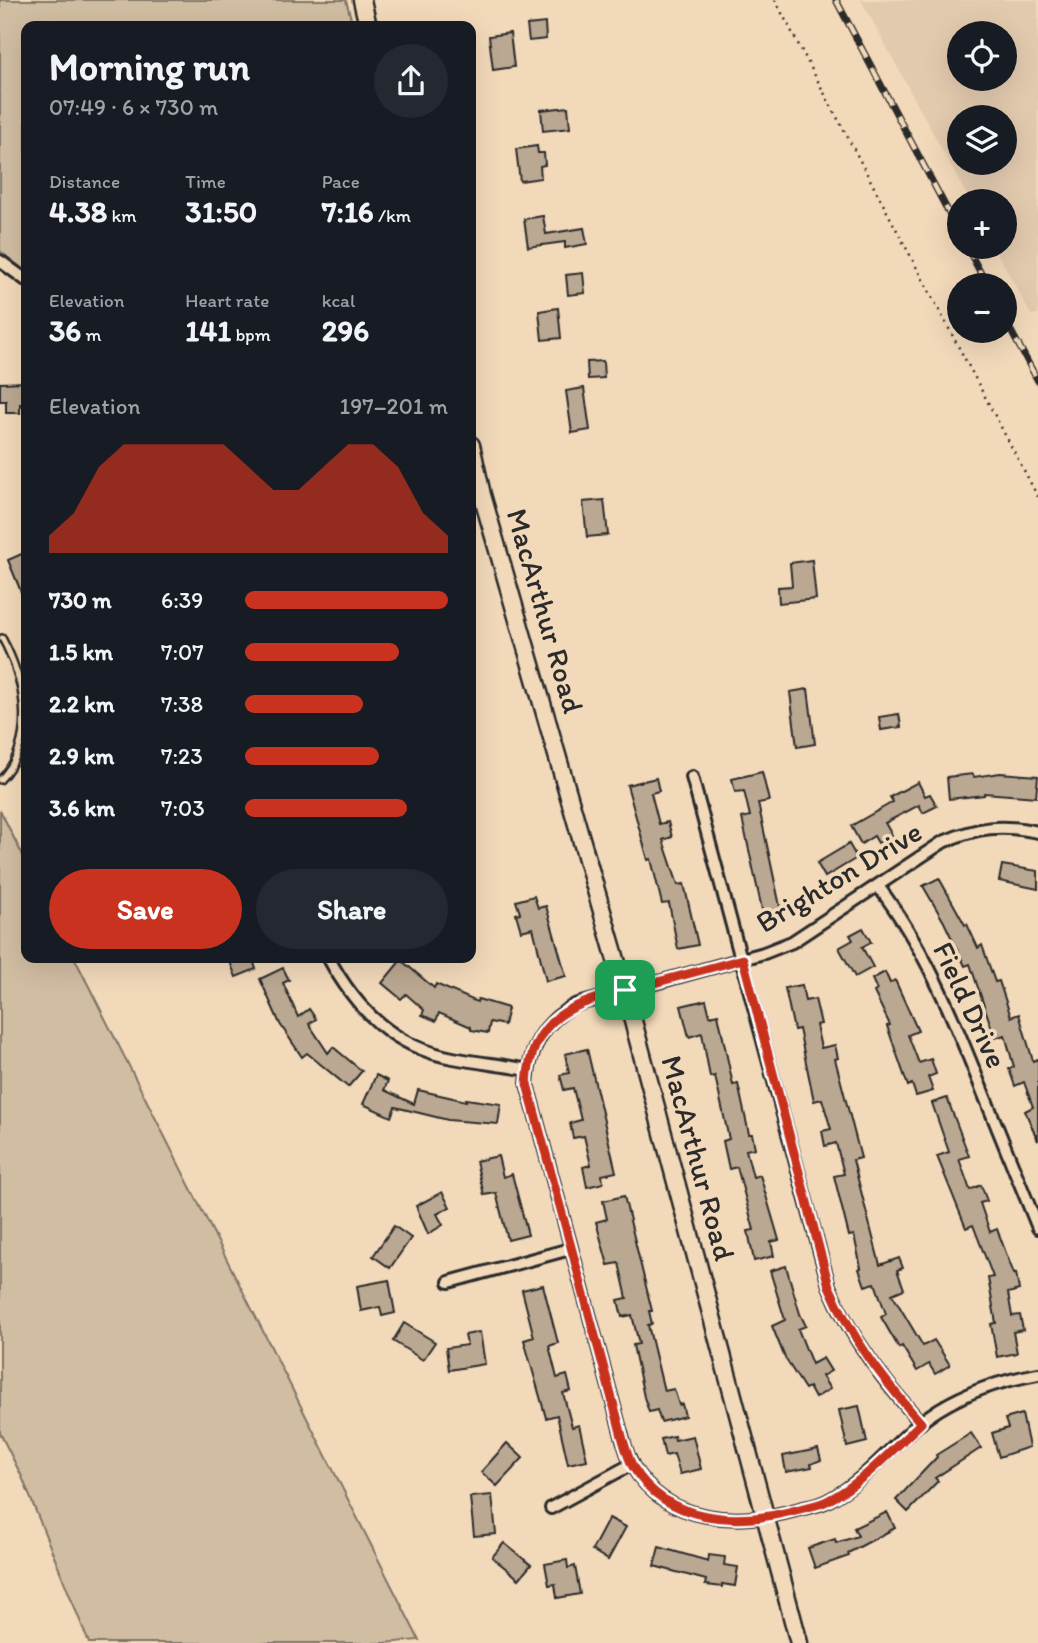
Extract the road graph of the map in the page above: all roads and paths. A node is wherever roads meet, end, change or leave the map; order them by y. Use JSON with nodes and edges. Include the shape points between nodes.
{"nodes":[{"id":1,"x":362,"y":0,"type":"edge"},
{"id":2,"x":775,"y":0,"type":"edge"},
{"id":3,"x":367,"y":21,"type":"edge"},
{"id":4,"x":0,"y":261,"type":"edge"},
{"id":5,"x":21,"y":276,"type":"edge"},
{"id":6,"x":476,"y":496,"type":"edge"},
{"id":7,"x":1038,"y":497,"type":"edge"},
{"id":8,"x":2,"y":638,"type":"dead end"},
{"id":9,"x":21,"y":689,"type":"edge"},
{"id":10,"x":21,"y":737,"type":"edge"},
{"id":11,"x":692,"y":777,"type":"dead end"},
{"id":12,"x":0,"y":780,"type":"edge"},
{"id":13,"x":1038,"y":832,"type":"edge"},
{"id":14,"x":878,"y":886,"type":"junction"},
{"id":15,"x":743,"y":959,"type":"junction"},
{"id":16,"x":331,"y":963,"type":"edge"},
{"id":17,"x":625,"y":990,"type":"junction"},
{"id":18,"x":528,"y":1070,"type":"junction"},
{"id":19,"x":1038,"y":1228,"type":"edge"},
{"id":20,"x":570,"y":1249,"type":"junction"},
{"id":21,"x":449,"y":1282,"type":"dead end"},
{"id":22,"x":1038,"y":1374,"type":"edge"},
{"id":23,"x":921,"y":1423,"type":"junction"},
{"id":24,"x":632,"y":1464,"type":"junction"},
{"id":25,"x":551,"y":1508,"type":"dead end"},
{"id":26,"x":766,"y":1518,"type":"junction"},
{"id":27,"x":799,"y":1643,"type":"edge"}],
"edges":[{"from":1,"to":3,"type":"street"},
{"from":2,"to":7,"type":"path"},
{"from":4,"to":5,"type":"street"},
{"from":6,"to":17,"type":"street","name":"MacArthur Road"},
{"from":8,"to":9,"type":"lane","via":[[14,659]]},
{"from":10,"to":12,"type":"lane"},
{"from":11,"to":15,"type":"street"},
{"from":13,"to":14,"type":"street","name":"Brighton Drive","via":[[1005,827],[965,832]]},
{"from":14,"to":15,"type":"street","name":"Brighton Drive","via":[[792,942]]},
{"from":14,"to":19,"type":"street","name":"Field Drive","via":[[933,975]]},
{"from":15,"to":17,"type":"street","name":"Brighton Drive"},
{"from":15,"to":23,"type":"street","via":[[829,1286],[866,1357]]},
{"from":16,"to":18,"type":"street","via":[[355,1001],[403,1040],[452,1058]]},
{"from":17,"to":18,"type":"street","name":"Brighton Drive","via":[[558,1015],[538,1038]]},
{"from":17,"to":26,"type":"street","name":"MacArthur Road"},
{"from":18,"to":20,"type":"street","via":[[528,1093]]},
{"from":20,"to":21,"type":"street"},
{"from":20,"to":24,"type":"street"},
{"from":22,"to":23,"type":"street","via":[[979,1389]]},
{"from":23,"to":26,"type":"street","via":[[863,1477],[826,1502]]},
{"from":24,"to":25,"type":"street"},
{"from":24,"to":26,"type":"street","via":[[649,1487],[688,1512],[716,1518]]},
{"from":26,"to":27,"type":"street","name":"MacArthur Road"}]}
